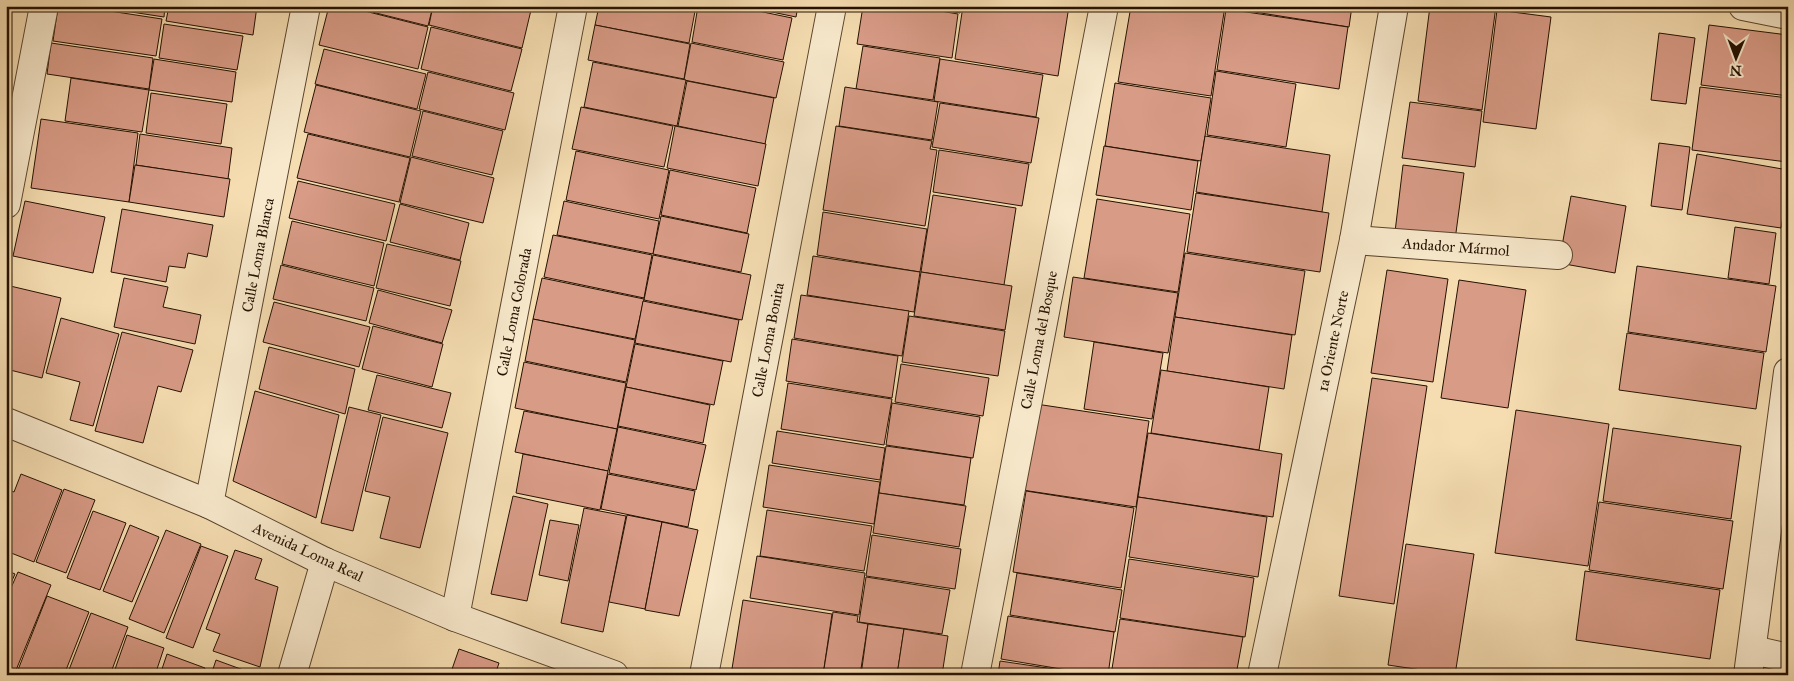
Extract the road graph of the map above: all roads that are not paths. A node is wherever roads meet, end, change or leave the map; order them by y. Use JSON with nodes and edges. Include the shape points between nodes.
{"nodes":[{"id":1,"x":44,"y":6,"type":"edge"},
{"id":2,"x":306,"y":6,"type":"edge"},
{"id":3,"x":574,"y":6,"type":"edge"},
{"id":4,"x":832,"y":6,"type":"edge"},
{"id":5,"x":1104,"y":6,"type":"edge"},
{"id":6,"x":1394,"y":6,"type":"edge"},
{"id":7,"x":1743,"y":6,"type":"edge"},
{"id":8,"x":1788,"y":15,"type":"edge"},
{"id":9,"x":6,"y":204,"type":"edge"},
{"id":10,"x":1354,"y":240,"type":"junction"},
{"id":11,"x":1558,"y":255,"type":"dead end"},
{"id":12,"x":1788,"y":372,"type":"edge"},
{"id":13,"x":6,"y":422,"type":"edge"},
{"id":14,"x":209,"y":504,"type":"junction"},
{"id":15,"x":325,"y":562,"type":"junction"},
{"id":16,"x":455,"y":617,"type":"junction"},
{"id":17,"x":1788,"y":658,"type":"edge"},
{"id":18,"x":1750,"y":662,"type":"edge"},
{"id":19,"x":292,"y":675,"type":"edge"},
{"id":20,"x":614,"y":675,"type":"edge"},
{"id":21,"x":704,"y":675,"type":"edge"},
{"id":22,"x":975,"y":675,"type":"edge"},
{"id":23,"x":1262,"y":675,"type":"edge"}],
"edges":[{"from":1,"to":9,"type":"street"},
{"from":2,"to":14,"type":"street","name":"Calle Loma Blanca"},
{"from":3,"to":16,"type":"street","name":"Calle Loma Colorada"},
{"from":4,"to":21,"type":"street","name":"Calle Loma Bonita"},
{"from":5,"to":22,"type":"street","name":"Calle Loma del Bosque"},
{"from":6,"to":10,"type":"street","name":"1a Oriente Norte"},
{"from":7,"to":8,"type":"street"},
{"from":10,"to":11,"type":"street","name":"Andador Mármol"},
{"from":10,"to":23,"type":"street","name":"1a Oriente Norte"},
{"from":12,"to":18,"type":"street"},
{"from":13,"to":14,"type":"street","name":"Avenida Loma Real"},
{"from":14,"to":15,"type":"street","name":"Avenida Loma Real"},
{"from":15,"to":16,"type":"street","name":"Avenida Loma Real"},
{"from":15,"to":19,"type":"street"},
{"from":16,"to":20,"type":"street","name":"Avenida Loma Real"},
{"from":17,"to":18,"type":"street"}]}
